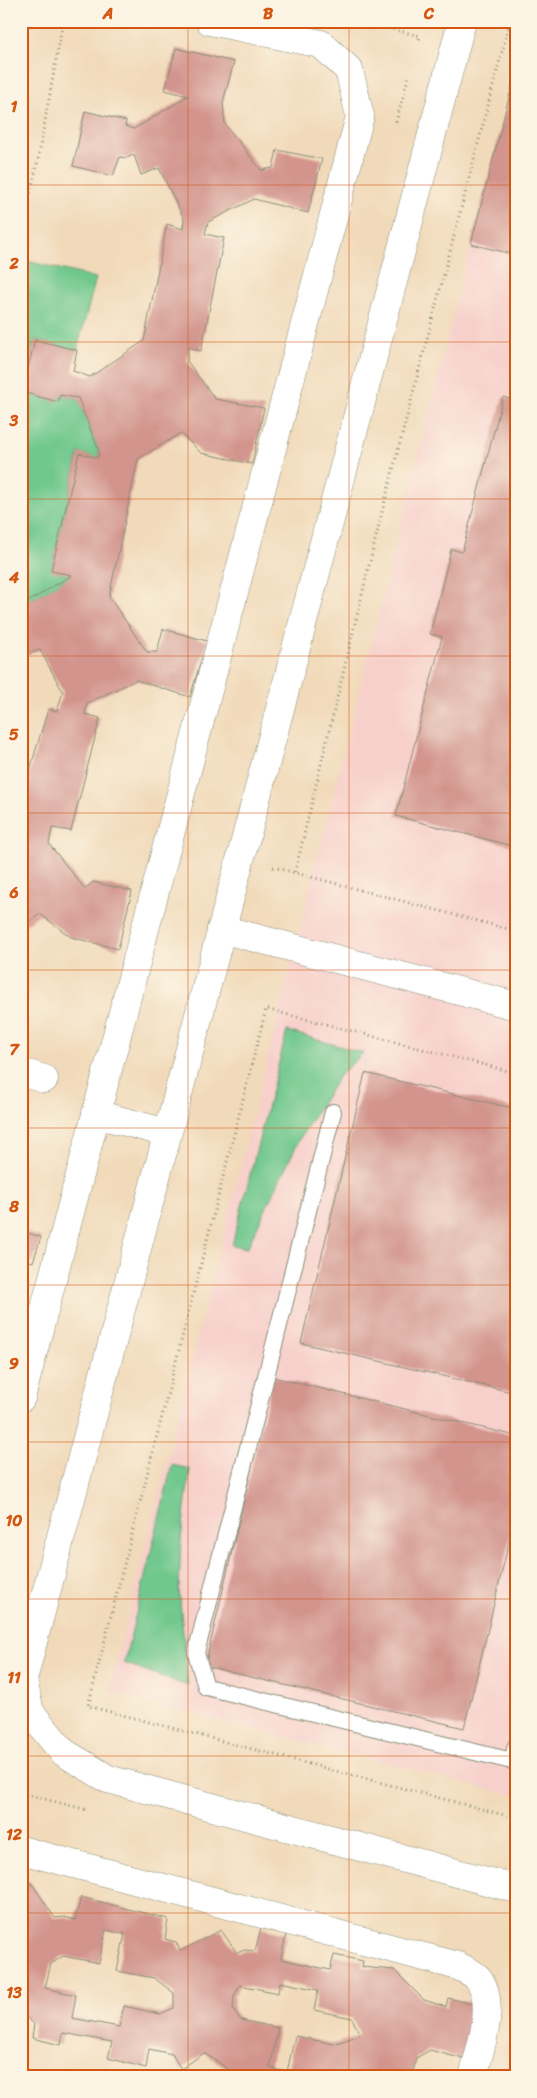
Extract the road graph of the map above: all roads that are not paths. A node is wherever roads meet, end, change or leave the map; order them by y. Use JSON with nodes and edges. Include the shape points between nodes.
{"nodes":[{"id":1,"x":210,"y":21,"type":"edge"},
{"id":2,"x":462,"y":21,"type":"edge"},
{"id":3,"x":220,"y":929,"type":"junction"},
{"id":4,"x":516,"y":1006,"type":"edge"},
{"id":5,"x":333,"y":1112,"type":"dead end"},
{"id":6,"x":96,"y":1114,"type":"junction"},
{"id":7,"x":167,"y":1133,"type":"junction"},
{"id":8,"x":21,"y":1398,"type":"edge"},
{"id":9,"x":516,"y":1746,"type":"edge"},
{"id":10,"x":21,"y":1850,"type":"edge"},
{"id":11,"x":516,"y":1889,"type":"edge"},
{"id":12,"x":474,"y":2077,"type":"edge"}],
"edges":[{"from":1,"to":6,"type":"street","via":[[321,44],[349,70],[360,116]]},
{"from":2,"to":3,"type":"street"},
{"from":3,"to":4,"type":"street"},
{"from":3,"to":7,"type":"street"},
{"from":5,"to":9,"type":"lane","via":[[196,1653],[206,1687],[512,1761]]},
{"from":6,"to":7,"type":"street"},
{"from":6,"to":8,"type":"street"},
{"from":7,"to":11,"type":"street","via":[[23,1680],[30,1712],[63,1752],[108,1779]]},
{"from":10,"to":12,"type":"street","via":[[458,1966],[478,1977],[485,1994],[486,2019]]}]}
